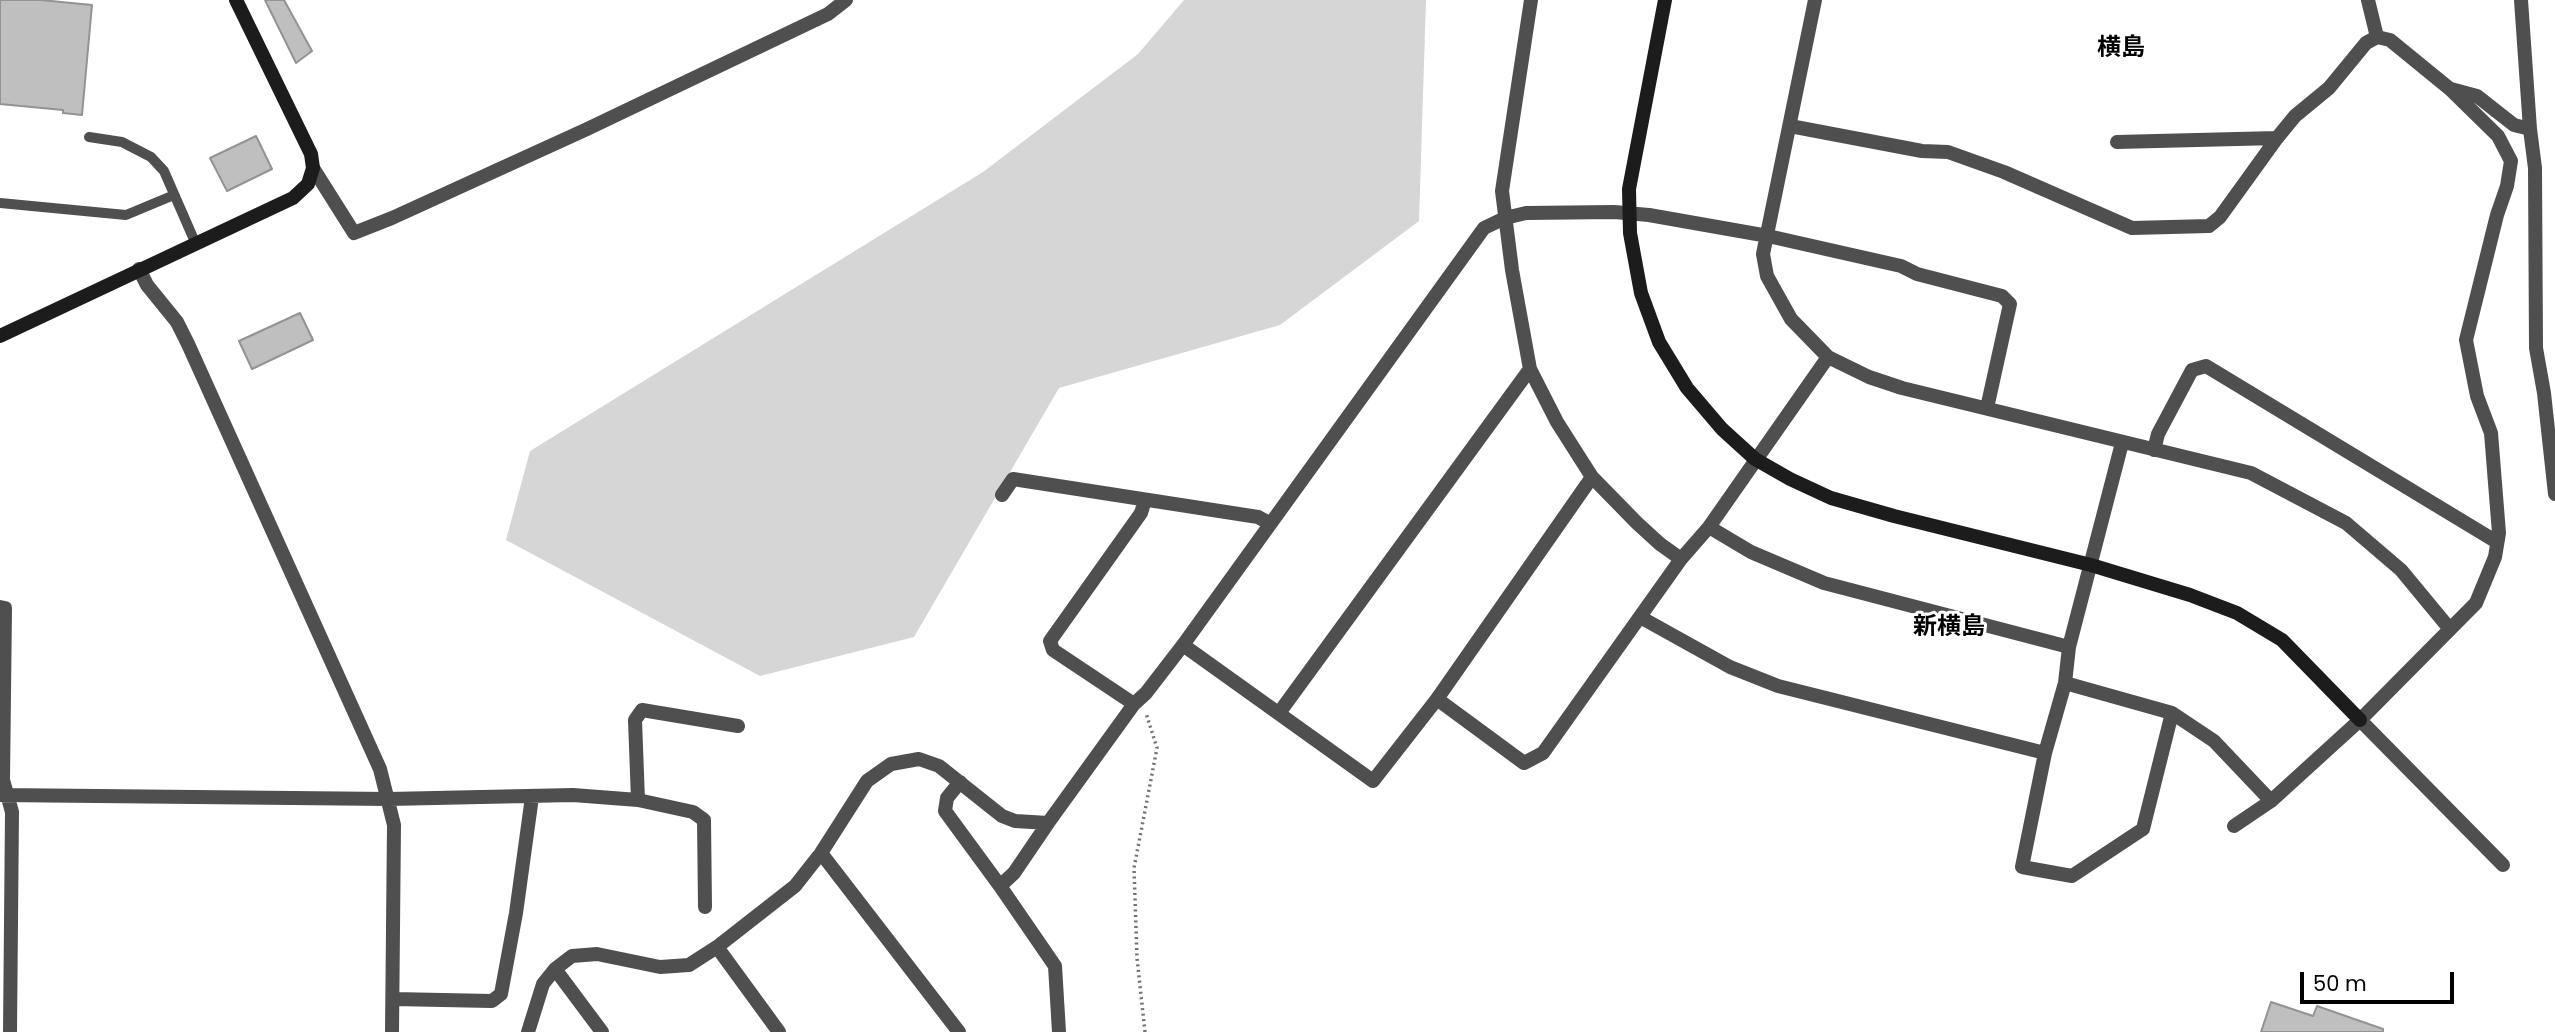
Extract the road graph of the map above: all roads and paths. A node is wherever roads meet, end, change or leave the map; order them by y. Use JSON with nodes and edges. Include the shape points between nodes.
{"nodes":[{"id":1,"x":236,"y":0,"type":"edge"},
{"id":2,"x":846,"y":0,"type":"edge"},
{"id":3,"x":1531,"y":0,"type":"edge"},
{"id":4,"x":1665,"y":0,"type":"edge"},
{"id":5,"x":1815,"y":0,"type":"edge"},
{"id":6,"x":2368,"y":0,"type":"edge"},
{"id":7,"x":2521,"y":0,"type":"edge"},
{"id":8,"x":2377,"y":37,"type":"junction"},
{"id":9,"x":2450,"y":89,"type":"junction"},
{"id":10,"x":1790,"y":126,"type":"junction"},
{"id":11,"x":2530,"y":129,"type":"junction"},
{"id":12,"x":89,"y":137,"type":"dead end"},
{"id":13,"x":2277,"y":138,"type":"junction"},
{"id":14,"x":2117,"y":142,"type":"dead end"},
{"id":15,"x":313,"y":168,"type":"junction"},
{"id":16,"x":174,"y":195,"type":"junction"},
{"id":17,"x":0,"y":203,"type":"edge"},
{"id":18,"x":1628,"y":213,"type":"junction"},
{"id":19,"x":1505,"y":218,"type":"junction"},
{"id":20,"x":1768,"y":236,"type":"junction"},
{"id":21,"x":195,"y":242,"type":"junction"},
{"id":22,"x":139,"y":269,"type":"junction"},
{"id":23,"x":0,"y":336,"type":"edge"},
{"id":24,"x":1828,"y":357,"type":"junction"},
{"id":25,"x":1530,"y":369,"type":"junction"},
{"id":26,"x":1987,"y":408,"type":"junction"},
{"id":27,"x":2122,"y":443,"type":"junction"},
{"id":28,"x":2154,"y":450,"type":"junction"},
{"id":29,"x":1755,"y":459,"type":"junction"},
{"id":30,"x":1592,"y":477,"type":"junction"},
{"id":31,"x":2555,"y":494,"type":"edge"},
{"id":32,"x":1002,"y":495,"type":"dead end"},
{"id":33,"x":1145,"y":500,"type":"junction"},
{"id":34,"x":1269,"y":523,"type":"junction"},
{"id":35,"x":1709,"y":527,"type":"junction"},
{"id":36,"x":2497,"y":542,"type":"junction"},
{"id":37,"x":1681,"y":559,"type":"junction"},
{"id":38,"x":2091,"y":565,"type":"junction"},
{"id":39,"x":0,"y":607,"type":"edge"},
{"id":40,"x":1640,"y":617,"type":"junction"},
{"id":41,"x":2449,"y":628,"type":"junction"},
{"id":42,"x":1183,"y":645,"type":"junction"},
{"id":43,"x":2070,"y":647,"type":"junction"},
{"id":44,"x":2065,"y":684,"type":"junction"},
{"id":45,"x":1437,"y":699,"type":"junction"},
{"id":46,"x":1134,"y":704,"type":"junction"},
{"id":47,"x":1279,"y":713,"type":"junction"},
{"id":48,"x":2172,"y":713,"type":"junction"},
{"id":49,"x":2360,"y":720,"type":"junction"},
{"id":50,"x":738,"y":726,"type":"dead end"},
{"id":51,"x":2045,"y":753,"type":"junction"},
{"id":52,"x":960,"y":782,"type":"junction"},
{"id":53,"x":5,"y":796,"type":"edge"},
{"id":54,"x":532,"y":797,"type":"junction"},
{"id":55,"x":389,"y":799,"type":"junction"},
{"id":56,"x":638,"y":800,"type":"junction"},
{"id":57,"x":2271,"y":801,"type":"junction"},
{"id":58,"x":1048,"y":823,"type":"junction"},
{"id":59,"x":2234,"y":826,"type":"dead end"},
{"id":60,"x":821,"y":853,"type":"junction"},
{"id":61,"x":2503,"y":865,"type":"dead end"},
{"id":62,"x":1000,"y":886,"type":"junction"},
{"id":63,"x":705,"y":907,"type":"dead end"},
{"id":64,"x":717,"y":947,"type":"junction"},
{"id":65,"x":555,"y":970,"type":"junction"},
{"id":66,"x":393,"y":999,"type":"junction"},
{"id":67,"x":10,"y":1032,"type":"edge"},
{"id":68,"x":392,"y":1032,"type":"edge"},
{"id":69,"x":528,"y":1032,"type":"edge"},
{"id":70,"x":602,"y":1032,"type":"edge"},
{"id":71,"x":779,"y":1032,"type":"edge"},
{"id":72,"x":959,"y":1032,"type":"edge"},
{"id":73,"x":1059,"y":1032,"type":"edge"},
{"id":74,"x":1145,"y":1032,"type":"edge"}],
"edges":[{"from":1,"to":15,"type":"street","via":[[290,108]]},
{"from":2,"to":15,"type":"street","via":[[828,14],[585,130],[354,233]]},
{"from":3,"to":19,"type":"street","via":[[1502,191]]},
{"from":4,"to":18,"type":"street"},
{"from":5,"to":10,"type":"street"},
{"from":6,"to":8,"type":"street"},
{"from":7,"to":11,"type":"street"},
{"from":8,"to":9,"type":"street","via":[[2390,40]]},
{"from":8,"to":13,"type":"street","via":[[2366,43],[2329,88]]},
{"from":9,"to":11,"type":"street","via":[[2477,96],[2514,125]]},
{"from":9,"to":36,"type":"street","via":[[2498,135],[2511,162],[2466,340],[2477,396],[2491,433]]},
{"from":10,"to":13,"type":"street","via":[[1948,152],[2132,228],[2209,226]]},
{"from":10,"to":20,"type":"street"},
{"from":11,"to":31,"type":"street","via":[[2535,168],[2536,348]]},
{"from":12,"to":16,"type":"lane","via":[[122,142],[151,157]]},
{"from":13,"to":14,"type":"street"},
{"from":15,"to":21,"type":"street","via":[[308,184],[293,198]]},
{"from":16,"to":17,"type":"lane","via":[[126,215]]},
{"from":16,"to":21,"type":"lane"},
{"from":18,"to":19,"type":"street","via":[[1525,213]]},
{"from":18,"to":20,"type":"street"},
{"from":18,"to":29,"type":"street","via":[[1641,293],[1659,342],[1687,388]]},
{"from":19,"to":25,"type":"street"},
{"from":19,"to":34,"type":"street","via":[[1484,228]]},
{"from":20,"to":24,"type":"street","via":[[1763,254],[1767,276],[1791,319]]},
{"from":20,"to":26,"type":"street","via":[[1900,266],[2002,296],[2010,304]]},
{"from":21,"to":22,"type":"street"},
{"from":22,"to":23,"type":"street"},
{"from":22,"to":55,"type":"street","via":[[188,344],[380,769]]},
{"from":24,"to":26,"type":"street","via":[[1902,388]]},
{"from":24,"to":29,"type":"street"},
{"from":25,"to":30,"type":"street"},
{"from":25,"to":47,"type":"street"},
{"from":26,"to":27,"type":"street"},
{"from":27,"to":28,"type":"street"},
{"from":27,"to":38,"type":"street"},
{"from":28,"to":36,"type":"street","via":[[2192,370],[2206,366]]},
{"from":28,"to":41,"type":"street","via":[[2251,473],[2346,523],[2401,570]]},
{"from":29,"to":35,"type":"street"},
{"from":29,"to":38,"type":"street","via":[[1832,498]]},
{"from":30,"to":37,"type":"street"},
{"from":30,"to":45,"type":"street"},
{"from":32,"to":33,"type":"street","via":[[1013,479]]},
{"from":33,"to":34,"type":"street","via":[[1258,517]]},
{"from":33,"to":46,"type":"street","via":[[1142,513],[1050,641],[1053,650]]},
{"from":34,"to":42,"type":"street"},
{"from":35,"to":37,"type":"street"},
{"from":35,"to":43,"type":"street","via":[[1751,552],[1824,583]]},
{"from":36,"to":41,"type":"street","via":[[2496,557],[2476,603]]},
{"from":37,"to":40,"type":"street"},
{"from":38,"to":43,"type":"street"},
{"from":38,"to":49,"type":"street","via":[[2237,613],[2282,640]]},
{"from":39,"to":53,"type":"street","via":[[5,608]]},
{"from":40,"to":45,"type":"street","via":[[1543,753],[1524,763]]},
{"from":40,"to":51,"type":"street","via":[[1730,667],[1778,687]]},
{"from":41,"to":49,"type":"street"},
{"from":42,"to":46,"type":"street"},
{"from":42,"to":47,"type":"street"},
{"from":43,"to":44,"type":"street"},
{"from":44,"to":48,"type":"street"},
{"from":44,"to":51,"type":"street"},
{"from":45,"to":47,"type":"street","via":[[1373,781]]},
{"from":46,"to":58,"type":"street"},
{"from":46,"to":74,"type":"path","via":[[1148,714],[1157,748],[1134,868]]},
{"from":48,"to":51,"type":"street","via":[[2143,830],[2072,876],[2022,867]]},
{"from":48,"to":57,"type":"street","via":[[2214,741]]},
{"from":49,"to":57,"type":"street"},
{"from":49,"to":61,"type":"street"},
{"from":50,"to":56,"type":"street","via":[[642,710],[635,720]]},
{"from":52,"to":58,"type":"street","via":[[1002,816]]},
{"from":52,"to":60,"type":"street","via":[[939,766],[919,759],[891,764],[867,781]]},
{"from":52,"to":62,"type":"street","via":[[947,798],[945,811]]},
{"from":53,"to":55,"type":"street"},
{"from":53,"to":67,"type":"street","via":[[12,813]]},
{"from":54,"to":55,"type":"street"},
{"from":54,"to":56,"type":"street"},
{"from":54,"to":66,"type":"street","via":[[501,994],[492,1001]]},
{"from":55,"to":66,"type":"street","via":[[394,825]]},
{"from":56,"to":63,"type":"street","via":[[694,812],[704,820]]},
{"from":57,"to":59,"type":"street"},
{"from":58,"to":62,"type":"street"},
{"from":60,"to":64,"type":"street","via":[[795,886]]},
{"from":60,"to":72,"type":"street"},
{"from":62,"to":73,"type":"street","via":[[1055,966]]},
{"from":64,"to":65,"type":"street","via":[[689,965],[660,967],[597,954],[572,956]]},
{"from":64,"to":71,"type":"street"},
{"from":65,"to":69,"type":"street","via":[[543,984]]},
{"from":65,"to":70,"type":"street"},
{"from":66,"to":68,"type":"street"}]}
